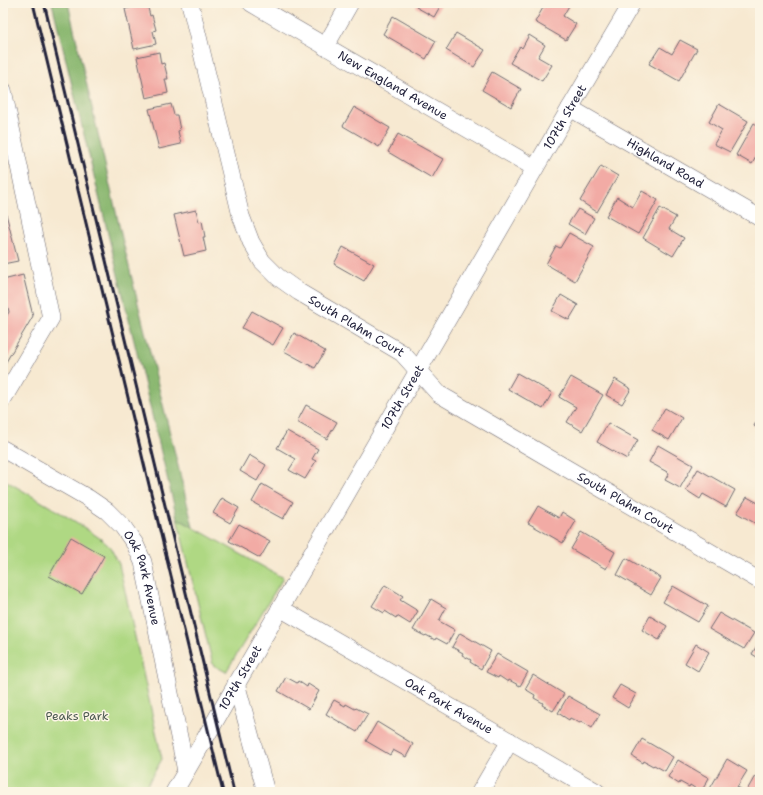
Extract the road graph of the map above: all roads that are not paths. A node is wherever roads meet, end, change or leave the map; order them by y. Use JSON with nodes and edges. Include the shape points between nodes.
{"nodes":[{"id":1,"x":190,"y":3,"type":"edge"},
{"id":2,"x":251,"y":3,"type":"edge"},
{"id":3,"x":350,"y":3,"type":"edge"},
{"id":4,"x":632,"y":3,"type":"edge"},
{"id":5,"x":325,"y":47,"type":"junction"},
{"id":6,"x":3,"y":90,"type":"edge"},
{"id":7,"x":570,"y":108,"type":"junction"},
{"id":8,"x":534,"y":168,"type":"junction"},
{"id":9,"x":760,"y":218,"type":"edge"},
{"id":10,"x":418,"y":370,"type":"junction"},
{"id":11,"x":3,"y":399,"type":"edge"},
{"id":12,"x":3,"y":449,"type":"edge"},
{"id":13,"x":760,"y":581,"type":"edge"},
{"id":14,"x":280,"y":608,"type":"junction"},
{"id":15,"x":236,"y":683,"type":"junction"},
{"id":16,"x":510,"y":741,"type":"junction"},
{"id":17,"x":186,"y":771,"type":"junction"},
{"id":18,"x":174,"y":792,"type":"edge"},
{"id":19,"x":266,"y":792,"type":"edge"},
{"id":20,"x":480,"y":792,"type":"edge"},
{"id":21,"x":597,"y":792,"type":"edge"}],
"edges":[{"from":1,"to":10,"type":"street","name":"South Plahm Court","via":[[241,216],[262,261],[299,292],[402,353]]},
{"from":2,"to":5,"type":"street","name":"New England Avenue"},
{"from":3,"to":5,"type":"street"},
{"from":4,"to":7,"type":"street","name":"107th Street"},
{"from":5,"to":8,"type":"street","name":"New England Avenue"},
{"from":6,"to":11,"type":"street","via":[[51,318]]},
{"from":7,"to":8,"type":"street","name":"107th Street"},
{"from":7,"to":9,"type":"street","name":"Highland Road"},
{"from":8,"to":10,"type":"street","name":"107th Street"},
{"from":10,"to":13,"type":"street","name":"South Plahm Court","via":[[439,394]]},
{"from":10,"to":14,"type":"street","name":"107th Street"},
{"from":12,"to":17,"type":"street","name":"Oak Park Avenue","via":[[107,511],[135,544],[143,562]]},
{"from":14,"to":15,"type":"street","name":"107th Street"},
{"from":14,"to":16,"type":"street","name":"Oak Park Avenue"},
{"from":15,"to":17,"type":"street","name":"107th Street"},
{"from":15,"to":19,"type":"street"},
{"from":16,"to":20,"type":"street"},
{"from":16,"to":21,"type":"street","name":"Oak Park Avenue"},
{"from":17,"to":18,"type":"street","name":"107th Street"}]}
